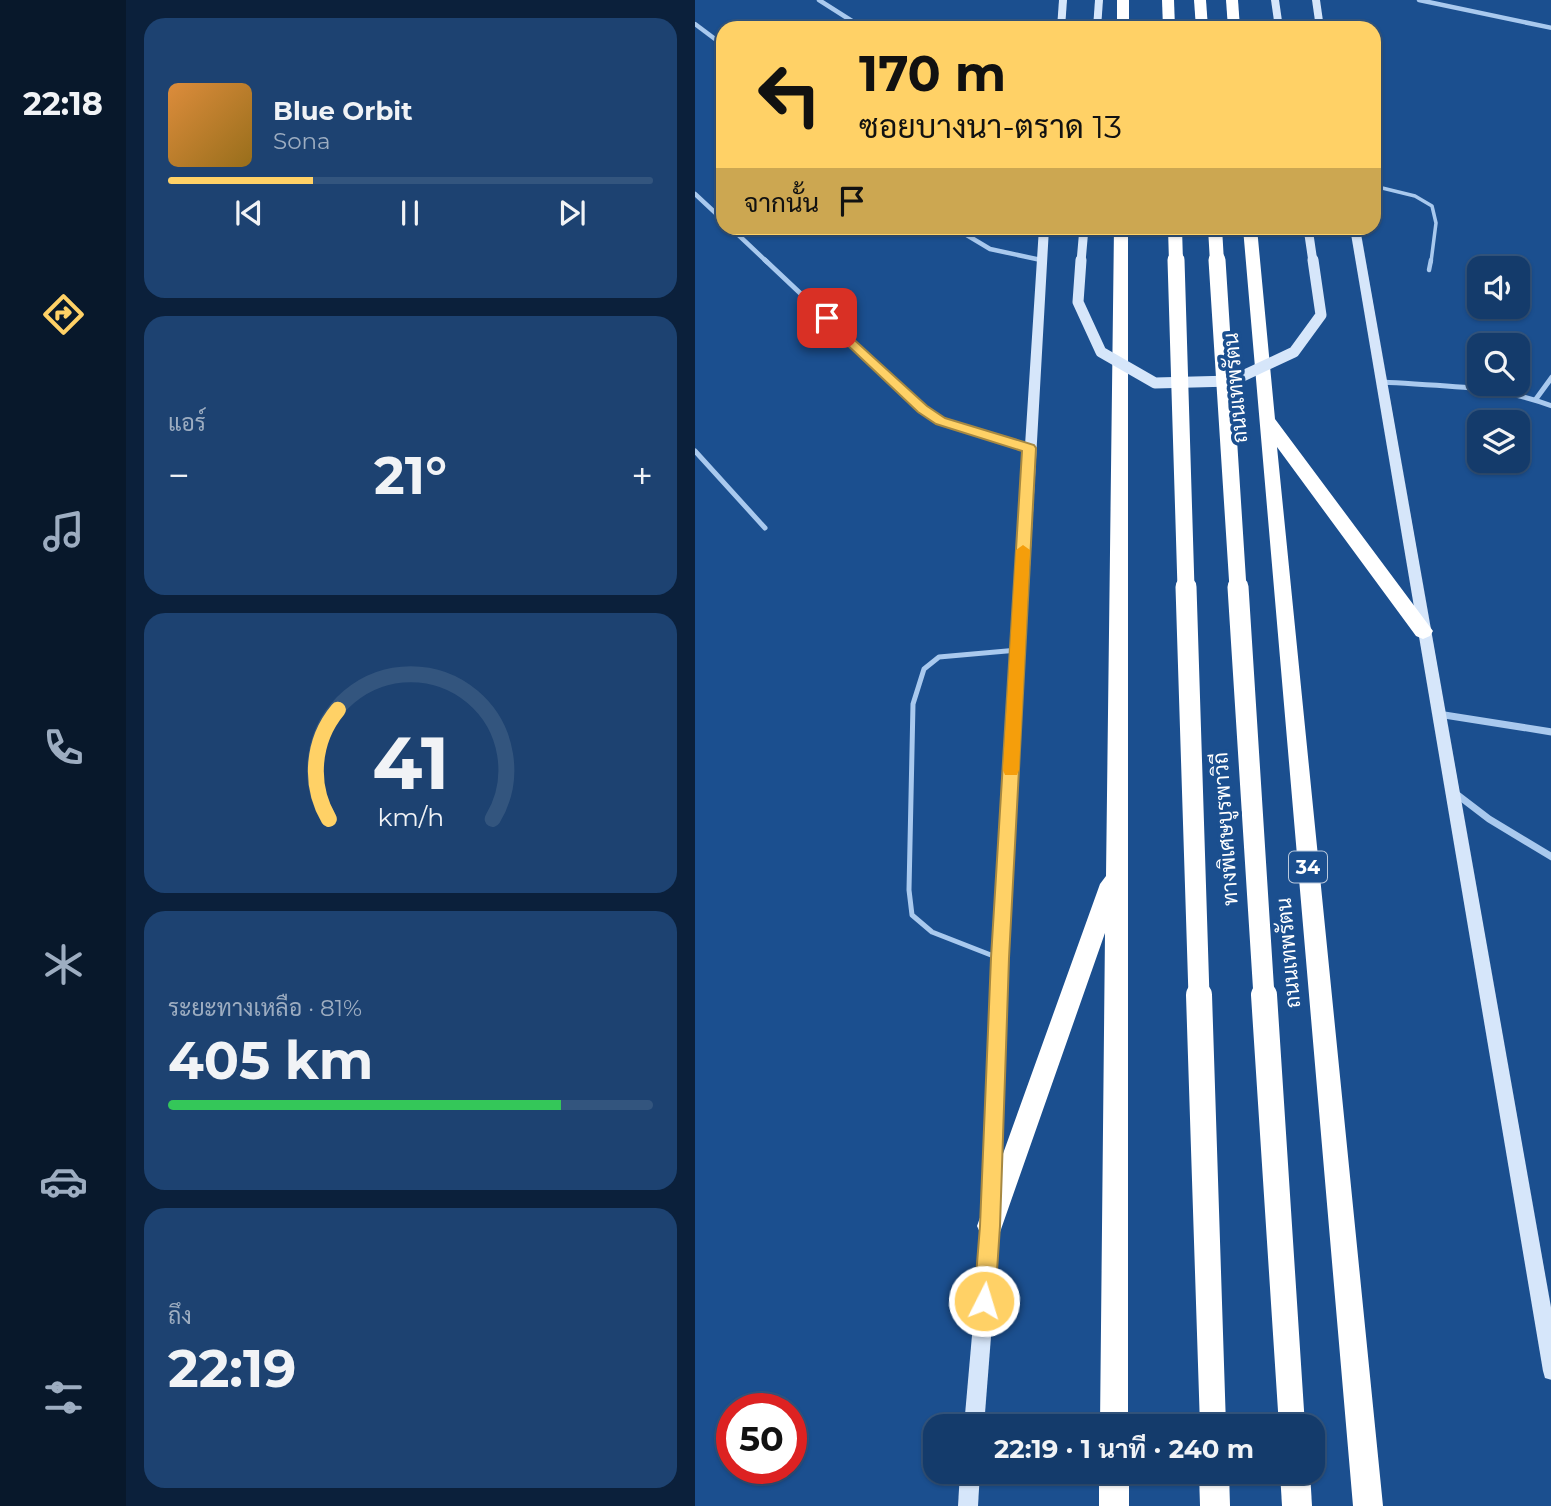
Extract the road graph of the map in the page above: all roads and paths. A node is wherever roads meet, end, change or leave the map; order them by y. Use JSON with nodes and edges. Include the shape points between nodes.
{"nodes":[{"id":1,"x":819,"y":0,"type":"edge"},
{"id":2,"x":1063,"y":0,"type":"edge"},
{"id":3,"x":1099,"y":0,"type":"edge"},
{"id":4,"x":1123,"y":0,"type":"edge"},
{"id":5,"x":1168,"y":0,"type":"edge"},
{"id":6,"x":1200,"y":0,"type":"edge"},
{"id":7,"x":1232,"y":0,"type":"edge"},
{"id":8,"x":1275,"y":0,"type":"edge"},
{"id":9,"x":1316,"y":0,"type":"edge"},
{"id":10,"x":1419,"y":0,"type":"edge"},
{"id":11,"x":852,"y":21,"type":"edge"},
{"id":12,"x":1062,"y":21,"type":"edge"},
{"id":13,"x":1098,"y":21,"type":"edge"},
{"id":14,"x":1123,"y":21,"type":"edge"},
{"id":15,"x":1169,"y":21,"type":"edge"},
{"id":16,"x":1202,"y":21,"type":"edge"},
{"id":17,"x":1234,"y":21,"type":"edge"},
{"id":18,"x":1278,"y":21,"type":"edge"},
{"id":19,"x":1319,"y":21,"type":"edge"},
{"id":20,"x":695,"y":24,"type":"edge"},
{"id":21,"x":1551,"y":28,"type":"edge"},
{"id":22,"x":716,"y":40,"type":"edge"},
{"id":23,"x":1381,"y":188,"type":"edge"},
{"id":24,"x":695,"y":194,"type":"edge"},
{"id":25,"x":716,"y":214,"type":"edge"},
{"id":26,"x":738,"y":235,"type":"edge"},
{"id":27,"x":967,"y":235,"type":"edge"},
{"id":28,"x":1043,"y":235,"type":"edge"},
{"id":29,"x":1083,"y":235,"type":"edge"},
{"id":30,"x":1121,"y":235,"type":"edge"},
{"id":31,"x":1175,"y":235,"type":"edge"},
{"id":32,"x":1215,"y":235,"type":"edge"},
{"id":33,"x":1251,"y":235,"type":"edge"},
{"id":34,"x":1309,"y":235,"type":"edge"},
{"id":35,"x":1356,"y":235,"type":"edge"},
{"id":36,"x":1041,"y":260,"type":"junction"},
{"id":37,"x":1429,"y":270,"type":"dead end"},
{"id":38,"x":1551,"y":377,"type":"edge"},
{"id":39,"x":1383,"y":382,"type":"junction"},
{"id":40,"x":1536,"y":399,"type":"junction"},
{"id":41,"x":1551,"y":406,"type":"edge"},
{"id":42,"x":1266,"y":419,"type":"junction"},
{"id":43,"x":1029,"y":448,"type":"junction"},
{"id":44,"x":695,"y":451,"type":"edge"},
{"id":45,"x":765,"y":528,"type":"dead end"},
{"id":46,"x":1423,"y":631,"type":"junction"},
{"id":47,"x":1018,"y":650,"type":"junction"},
{"id":48,"x":1438,"y":714,"type":"junction"},
{"id":49,"x":1551,"y":732,"type":"edge"},
{"id":50,"x":1452,"y":790,"type":"junction"},
{"id":51,"x":1551,"y":857,"type":"edge"},
{"id":52,"x":1117,"y":869,"type":"junction"},
{"id":53,"x":1000,"y":958,"type":"junction"},
{"id":54,"x":990,"y":1226,"type":"junction"},
{"id":55,"x":1551,"y":1371,"type":"edge"},
{"id":56,"x":975,"y":1414,"type":"edge"},
{"id":57,"x":1114,"y":1414,"type":"edge"},
{"id":58,"x":1213,"y":1414,"type":"edge"},
{"id":59,"x":1291,"y":1414,"type":"edge"},
{"id":60,"x":969,"y":1484,"type":"edge"},
{"id":61,"x":1114,"y":1484,"type":"edge"},
{"id":62,"x":1214,"y":1484,"type":"edge"},
{"id":63,"x":1296,"y":1484,"type":"edge"},
{"id":64,"x":967,"y":1506,"type":"edge"},
{"id":65,"x":1114,"y":1506,"type":"edge"},
{"id":66,"x":1215,"y":1506,"type":"edge"},
{"id":67,"x":1297,"y":1506,"type":"edge"},
{"id":68,"x":1368,"y":1506,"type":"edge"}],
"edges":[{"from":1,"to":11,"type":"street"},
{"from":2,"to":12,"type":"main road"},
{"from":3,"to":13,"type":"main road"},
{"from":4,"to":14,"type":"highway"},
{"from":5,"to":15,"type":"highway"},
{"from":6,"to":16,"type":"highway"},
{"from":7,"to":17,"type":"highway"},
{"from":8,"to":18,"type":"main road"},
{"from":9,"to":19,"type":"main road"},
{"from":10,"to":21,"type":"street"},
{"from":20,"to":22,"type":"street"},
{"from":23,"to":37,"type":"lane","via":[[1427,201],[1433,208],[1436,232]]},
{"from":24,"to":25,"type":"street"},
{"from":26,"to":43,"type":"street","via":[[923,409],[941,421]]},
{"from":27,"to":36,"type":"street","via":[[990,249]]},
{"from":28,"to":36,"type":"main road"},
{"from":29,"to":34,"type":"main road","bridge":true,"via":[[1078,302],[1101,352],[1155,383],[1232,381],[1294,352],[1321,315]]},
{"from":30,"to":52,"type":"highway"},
{"from":31,"to":58,"type":"highway","name":"ทางพิเศษบูรพาวิถี","bridge":true},
{"from":32,"to":59,"type":"highway","name":"ทางพิเศษบูรพาวิถี","bridge":true},
{"from":33,"to":42,"type":"highway","name":"ถนนเทพรัตน","number":"34"},
{"from":35,"to":39,"type":"main road"},
{"from":36,"to":43,"type":"main road"},
{"from":38,"to":40,"type":"street"},
{"from":39,"to":40,"type":"street"},
{"from":39,"to":46,"type":"main road"},
{"from":40,"to":41,"type":"street"},
{"from":42,"to":46,"type":"highway"},
{"from":42,"to":68,"type":"highway","name":"ถนนเทพรัตน","number":"34"},
{"from":43,"to":47,"type":"main road"},
{"from":44,"to":45,"type":"street"},
{"from":46,"to":48,"type":"main road"},
{"from":47,"to":53,"type":"main road"},
{"from":47,"to":53,"type":"lane","via":[[939,657],[924,669],[913,704],[912,915],[932,932]]},
{"from":48,"to":49,"type":"street"},
{"from":48,"to":50,"type":"main road"},
{"from":50,"to":51,"type":"street"},
{"from":50,"to":55,"type":"main road"},
{"from":52,"to":54,"type":"highway"},
{"from":52,"to":57,"type":"highway"},
{"from":53,"to":54,"type":"main road"},
{"from":54,"to":56,"type":"main road"},
{"from":60,"to":64,"type":"main road"},
{"from":61,"to":65,"type":"highway"},
{"from":62,"to":66,"type":"highway"},
{"from":63,"to":67,"type":"highway"}]}
